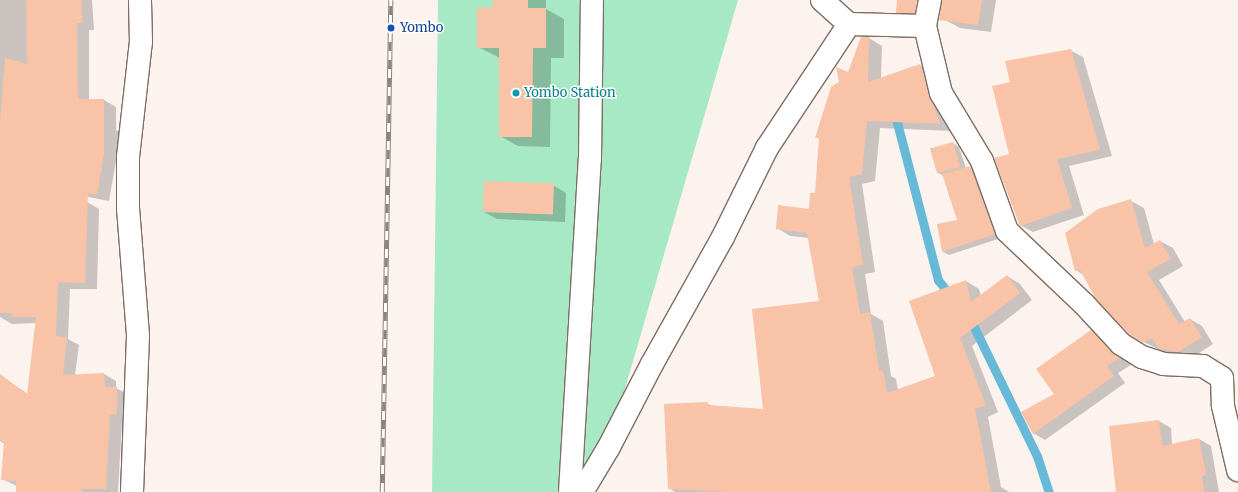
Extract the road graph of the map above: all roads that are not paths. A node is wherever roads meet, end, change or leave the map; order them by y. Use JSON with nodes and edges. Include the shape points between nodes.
{"nodes":[{"id":1,"x":140,"y":0,"type":"edge"},
{"id":2,"x":592,"y":0,"type":"edge"},
{"id":3,"x":822,"y":0,"type":"edge"},
{"id":4,"x":930,"y":0,"type":"edge"},
{"id":5,"x":849,"y":24,"type":"junction"},
{"id":6,"x":925,"y":26,"type":"junction"},
{"id":7,"x":1230,"y":375,"type":"edge"},
{"id":8,"x":1238,"y":470,"type":"edge"},
{"id":9,"x":132,"y":492,"type":"edge"},
{"id":10,"x":570,"y":492,"type":"edge"},
{"id":11,"x":582,"y":492,"type":"edge"}],
"edges":[{"from":1,"to":9,"type":"street","via":[[142,42],[128,158],[128,209],[138,335]]},
{"from":2,"to":10,"type":"street","via":[[590,159]]},
{"from":3,"to":5,"type":"street"},
{"from":4,"to":6,"type":"street"},
{"from":5,"to":6,"type":"street"},
{"from":5,"to":11,"type":"street","via":[[767,148],[723,237]]},
{"from":6,"to":7,"type":"street","via":[[941,93],[982,161],[1007,231],[1084,304],[1120,344],[1156,362],[1203,366]]},
{"from":7,"to":8,"type":"street","via":[[1223,406]]}]}
